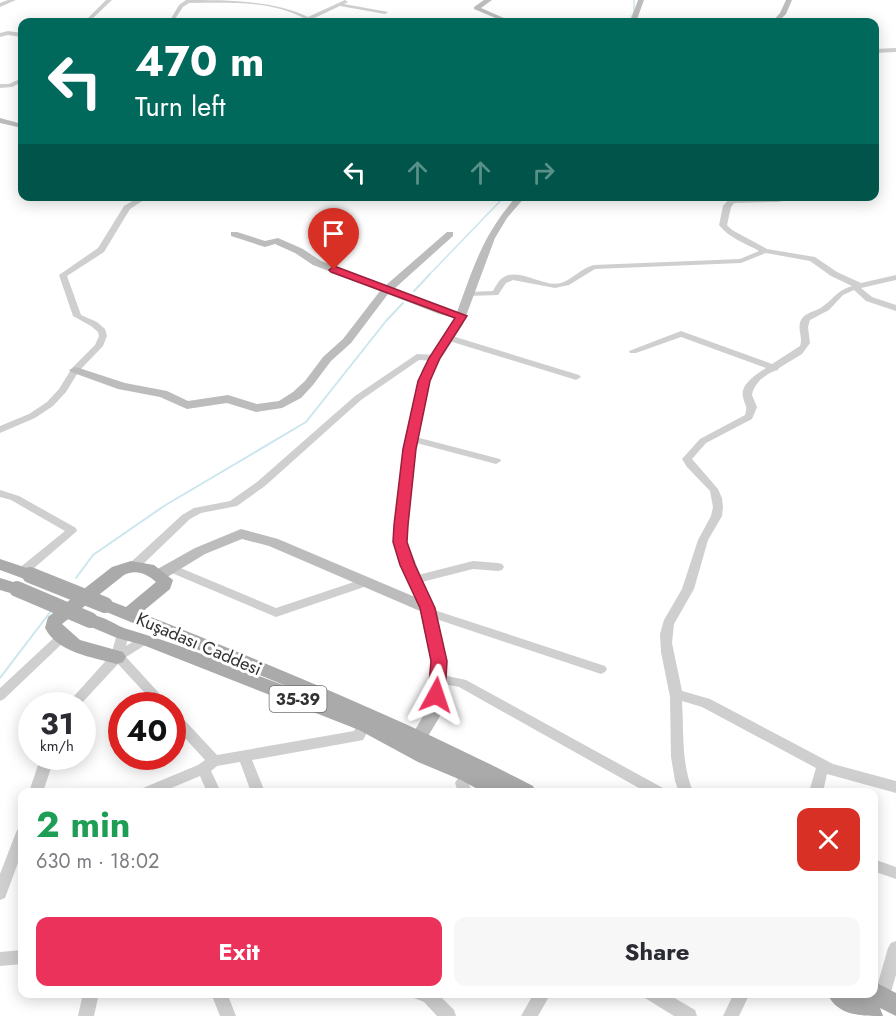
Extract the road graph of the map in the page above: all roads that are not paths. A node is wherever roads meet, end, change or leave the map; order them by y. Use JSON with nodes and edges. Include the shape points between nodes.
{"nodes":[{"id":1,"x":13,"y":0,"type":"edge"},
{"id":2,"x":109,"y":0,"type":"edge"},
{"id":3,"x":348,"y":0,"type":"edge"},
{"id":4,"x":489,"y":0,"type":"edge"},
{"id":5,"x":641,"y":0,"type":"edge"},
{"id":6,"x":789,"y":0,"type":"edge"},
{"id":7,"x":249,"y":1,"type":"edge"},
{"id":8,"x":0,"y":5,"type":"edge"},
{"id":9,"x":340,"y":5,"type":"junction"},
{"id":10,"x":386,"y":12,"type":"dead end"},
{"id":11,"x":90,"y":18,"type":"edge"},
{"id":12,"x":174,"y":18,"type":"edge"},
{"id":13,"x":305,"y":18,"type":"edge"},
{"id":14,"x":313,"y":18,"type":"edge"},
{"id":15,"x":500,"y":18,"type":"edge"},
{"id":16,"x":634,"y":18,"type":"edge"},
{"id":17,"x":779,"y":18,"type":"edge"},
{"id":18,"x":18,"y":34,"type":"edge"},
{"id":19,"x":0,"y":35,"type":"edge"},
{"id":20,"x":896,"y":50,"type":"edge"},
{"id":21,"x":879,"y":51,"type":"edge"},
{"id":22,"x":18,"y":82,"type":"edge"},
{"id":23,"x":0,"y":87,"type":"edge"},
{"id":24,"x":0,"y":120,"type":"edge"},
{"id":25,"x":18,"y":125,"type":"edge"},
{"id":26,"x":139,"y":201,"type":"edge"},
{"id":27,"x":517,"y":201,"type":"edge"},
{"id":28,"x":736,"y":201,"type":"edge"},
{"id":29,"x":234,"y":234,"type":"dead end"},
{"id":30,"x":450,"y":234,"type":"dead end"},
{"id":31,"x":765,"y":251,"type":"junction"},
{"id":32,"x":896,"y":277,"type":"edge"},
{"id":33,"x":858,"y":287,"type":"junction"},
{"id":34,"x":388,"y":290,"type":"junction"},
{"id":35,"x":468,"y":294,"type":"junction"},
{"id":36,"x":896,"y":308,"type":"edge"},
{"id":37,"x":461,"y":316,"type":"junction"},
{"id":38,"x":449,"y":338,"type":"junction"},
{"id":39,"x":633,"y":351,"type":"dead end"},
{"id":40,"x":435,"y":358,"type":"junction"},
{"id":41,"x":775,"y":368,"type":"junction"},
{"id":42,"x":75,"y":370,"type":"junction"},
{"id":43,"x":576,"y":378,"type":"dead end"},
{"id":44,"x":0,"y":430,"type":"edge"},
{"id":45,"x":412,"y":439,"type":"junction"},
{"id":46,"x":496,"y":461,"type":"dead end"},
{"id":47,"x":0,"y":493,"type":"edge"},
{"id":48,"x":0,"y":564,"type":"edge"},
{"id":49,"x":135,"y":564,"type":"junction"},
{"id":50,"x":498,"y":567,"type":"dead end"},
{"id":51,"x":165,"y":572,"type":"junction"},
{"id":52,"x":26,"y":574,"type":"junction"},
{"id":53,"x":414,"y":580,"type":"junction"},
{"id":54,"x":366,"y":582,"type":"junction"},
{"id":55,"x":5,"y":587,"type":"edge"},
{"id":56,"x":428,"y":610,"type":"junction"},
{"id":57,"x":129,"y":615,"type":"junction"},
{"id":58,"x":123,"y":634,"type":"junction"},
{"id":59,"x":62,"y":637,"type":"junction"},
{"id":60,"x":146,"y":639,"type":"junction"},
{"id":61,"x":117,"y":657,"type":"junction"},
{"id":62,"x":601,"y":669,"type":"dead end"},
{"id":63,"x":438,"y":679,"type":"junction"},
{"id":64,"x":84,"y":692,"type":"edge"},
{"id":65,"x":152,"y":692,"type":"edge"},
{"id":66,"x":676,"y":695,"type":"junction"},
{"id":67,"x":0,"y":696,"type":"edge"},
{"id":68,"x":365,"y":725,"type":"junction"},
{"id":69,"x":186,"y":729,"type":"edge"},
{"id":70,"x":417,"y":738,"type":"junction"},
{"id":71,"x":244,"y":756,"type":"junction"},
{"id":72,"x":214,"y":760,"type":"junction"},
{"id":73,"x":823,"y":765,"type":"junction"},
{"id":74,"x":203,"y":769,"type":"junction"},
{"id":75,"x":43,"y":770,"type":"edge"},
{"id":76,"x":466,"y":783,"type":"edge"},
{"id":77,"x":37,"y":788,"type":"edge"},
{"id":78,"x":158,"y":788,"type":"edge"},
{"id":79,"x":212,"y":788,"type":"edge"},
{"id":80,"x":256,"y":788,"type":"edge"},
{"id":81,"x":485,"y":788,"type":"edge"},
{"id":82,"x":519,"y":788,"type":"edge"},
{"id":83,"x":651,"y":788,"type":"edge"},
{"id":84,"x":684,"y":788,"type":"edge"},
{"id":85,"x":817,"y":788,"type":"edge"},
{"id":86,"x":896,"y":788,"type":"edge"},
{"id":87,"x":18,"y":850,"type":"edge"},
{"id":88,"x":878,"y":867,"type":"edge"},
{"id":89,"x":896,"y":873,"type":"edge"},
{"id":90,"x":0,"y":893,"type":"edge"},
{"id":91,"x":896,"y":948,"type":"edge"},
{"id":92,"x":18,"y":957,"type":"edge"},
{"id":93,"x":0,"y":959,"type":"edge"},
{"id":94,"x":90,"y":998,"type":"edge"},
{"id":95,"x":221,"y":998,"type":"edge"},
{"id":96,"x":431,"y":998,"type":"edge"},
{"id":97,"x":540,"y":998,"type":"edge"},
{"id":98,"x":659,"y":998,"type":"edge"},
{"id":99,"x":740,"y":998,"type":"edge"},
{"id":100,"x":860,"y":998,"type":"edge"},
{"id":101,"x":881,"y":1003,"type":"edge"},
{"id":102,"x":86,"y":1016,"type":"edge"},
{"id":103,"x":228,"y":1016,"type":"edge"},
{"id":104,"x":448,"y":1016,"type":"edge"},
{"id":105,"x":529,"y":1016,"type":"edge"},
{"id":106,"x":688,"y":1016,"type":"edge"},
{"id":107,"x":731,"y":1016,"type":"edge"}],
"edges":[{"from":1,"to":8,"type":"street"},
{"from":2,"to":11,"type":"street"},
{"from":3,"to":9,"type":"street"},
{"from":4,"to":15,"type":"street","via":[[476,8]]},
{"from":5,"to":16,"type":"street"},
{"from":6,"to":17,"type":"street"},
{"from":7,"to":12,"type":"street","via":[[188,1]]},
{"from":7,"to":13,"type":"street","via":[[299,11]]},
{"from":9,"to":10,"type":"street"},
{"from":9,"to":14,"type":"street"},
{"from":18,"to":19,"type":"street"},
{"from":20,"to":21,"type":"street"},
{"from":22,"to":23,"type":"street"},
{"from":24,"to":25,"type":"street"},
{"from":26,"to":42,"type":"street","via":[[127,208],[100,250],[63,274],[77,316],[94,324],[103,336],[99,346]]},
{"from":27,"to":35,"type":"street","via":[[490,238]]},
{"from":28,"to":31,"type":"street","via":[[730,204],[725,229]]},
{"from":29,"to":34,"type":"street","via":[[265,244],[275,240],[317,263]]},
{"from":30,"to":34,"type":"street","via":[[420,257]]},
{"from":31,"to":33,"type":"street","via":[[812,260]]},
{"from":31,"to":35,"type":"street","via":[[741,261],[594,267],[568,283],[552,287],[510,278],[495,292]]},
{"from":32,"to":33,"type":"street"},
{"from":33,"to":36,"type":"street","via":[[869,299]]},
{"from":33,"to":41,"type":"street","via":[[840,293],[825,309],[807,318],[806,345]]},
{"from":34,"to":37,"type":"street"},
{"from":34,"to":42,"type":"street","via":[[297,395],[273,407],[256,408],[228,399],[187,405],[163,394],[122,386]]},
{"from":35,"to":37,"type":"street"},
{"from":37,"to":38,"type":"street"},
{"from":38,"to":40,"type":"street"},
{"from":38,"to":43,"type":"street"},
{"from":39,"to":41,"type":"street","via":[[681,334]]},
{"from":40,"to":45,"type":"street","via":[[424,381]]},
{"from":40,"to":49,"type":"street","via":[[417,357],[358,398],[261,484],[233,504],[198,510],[186,517]]},
{"from":41,"to":66,"type":"street","via":[[750,385],[749,417],[703,441],[687,459],[707,479],[718,505],[717,517],[703,538],[689,587],[668,623],[665,648]]},
{"from":42,"to":44,"type":"street","via":[[50,404]]},
{"from":45,"to":46,"type":"street"},
{"from":45,"to":53,"type":"street","via":[[400,542]]},
{"from":47,"to":52,"type":"street","via":[[72,531]]},
{"from":48,"to":52,"type":"main road","name":"Kuşadası Caddesi","number":"35-39"},
{"from":49,"to":51,"type":"main road"},
{"from":49,"to":59,"type":"main road","via":[[118,571],[54,621],[53,628]]},
{"from":50,"to":53,"type":"street","via":[[473,565]]},
{"from":51,"to":54,"type":"street","via":[[276,613]]},
{"from":51,"to":54,"type":"street","via":[[200,551],[241,534],[273,542]]},
{"from":51,"to":57,"type":"main road","via":[[164,585]]},
{"from":52,"to":57,"type":"main road","name":"Kuşadası Caddesi","number":"35-39","bridge":true},
{"from":53,"to":56,"type":"street"},
{"from":54,"to":56,"type":"street"},
{"from":55,"to":58,"type":"main road","name":"Kuşadası Caddesi","number":"35-39","bridge":true},
{"from":56,"to":62,"type":"street"},
{"from":56,"to":63,"type":"street","via":[[439,661]]},
{"from":57,"to":70,"type":"main road","name":"Kuşadası Caddesi","number":"35-39"},
{"from":58,"to":60,"type":"main road","name":"Kuşadası Caddesi","number":"35-39"},
{"from":58,"to":61,"type":"street"},
{"from":59,"to":61,"type":"main road","via":[[74,645]]},
{"from":59,"to":67,"type":"street"},
{"from":60,"to":61,"type":"street"},
{"from":60,"to":68,"type":"main road","name":"Kuşadası Caddesi","number":"35-39"},
{"from":61,"to":64,"type":"street"},
{"from":61,"to":65,"type":"street"},
{"from":63,"to":70,"type":"street","via":[[435,711]]},
{"from":63,"to":83,"type":"street","via":[[462,683]]},
{"from":66,"to":73,"type":"street","via":[[706,703]]},
{"from":66,"to":84,"type":"street","via":[[676,739]]},
{"from":68,"to":71,"type":"street","via":[[358,736]]},
{"from":68,"to":76,"type":"main road","name":"Kuşadası Caddesi","number":"35-39"},
{"from":69,"to":72,"type":"street"},
{"from":70,"to":82,"type":"main road","name":"Kuşadası Caddesi","number":"35-39"},
{"from":71,"to":72,"type":"street"},
{"from":71,"to":80,"type":"street"},
{"from":72,"to":74,"type":"street"},
{"from":73,"to":85,"type":"street"},
{"from":73,"to":86,"type":"street"},
{"from":74,"to":78,"type":"street"},
{"from":74,"to":79,"type":"street"},
{"from":75,"to":77,"type":"street"},
{"from":76,"to":81,"type":"main road","name":"Kuşadası Caddesi","number":"35-39"},
{"from":87,"to":90,"type":"street"},
{"from":88,"to":89,"type":"street"},
{"from":91,"to":101,"type":"street"},
{"from":92,"to":93,"type":"street"},
{"from":94,"to":102,"type":"street"},
{"from":95,"to":103,"type":"street"},
{"from":96,"to":104,"type":"street"},
{"from":97,"to":105,"type":"street"},
{"from":98,"to":106,"type":"street"},
{"from":99,"to":107,"type":"street"},
{"from":100,"to":101,"type":"main road"}]}
